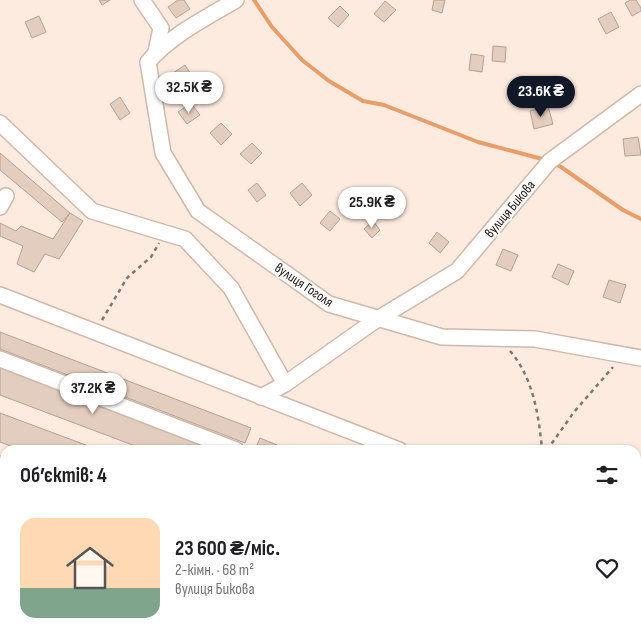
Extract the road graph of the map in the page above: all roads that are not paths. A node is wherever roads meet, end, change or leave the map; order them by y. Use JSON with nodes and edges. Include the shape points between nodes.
{"nodes":[{"id":1,"x":142,"y":0,"type":"edge"},
{"id":2,"x":236,"y":0,"type":"edge"},
{"id":3,"x":152,"y":57,"type":"junction"},
{"id":4,"x":641,"y":94,"type":"edge"},
{"id":5,"x":0,"y":123,"type":"edge"},
{"id":6,"x":0,"y":295,"type":"edge"},
{"id":7,"x":376,"y":320,"type":"junction"},
{"id":8,"x":641,"y":358,"type":"edge"},
{"id":9,"x":0,"y":359,"type":"edge"},
{"id":10,"x":285,"y":384,"type":"junction"},
{"id":11,"x":260,"y":397,"type":"junction"},
{"id":12,"x":223,"y":445,"type":"edge"},
{"id":13,"x":386,"y":445,"type":"edge"}],
"edges":[{"from":1,"to":3,"type":"street","via":[[161,28]]},
{"from":2,"to":3,"type":"street","via":[[183,32]]},
{"from":3,"to":7,"type":"street","name":"вулиця Гоголя","via":[[163,154],[198,211],[329,304]]},
{"from":4,"to":7,"type":"street","name":"вулиця Бикова","via":[[550,161],[457,271]]},
{"from":5,"to":10,"type":"street","via":[[92,211],[185,239],[231,288]]},
{"from":6,"to":11,"type":"street"},
{"from":7,"to":8,"type":"street","name":"вулиця Гоголя","via":[[442,337],[535,339]]},
{"from":7,"to":10,"type":"street","name":"вулиця Бикова"},
{"from":9,"to":12,"type":"street"},
{"from":10,"to":11,"type":"street","name":"вулиця Бикова"},
{"from":11,"to":13,"type":"street"}]}
